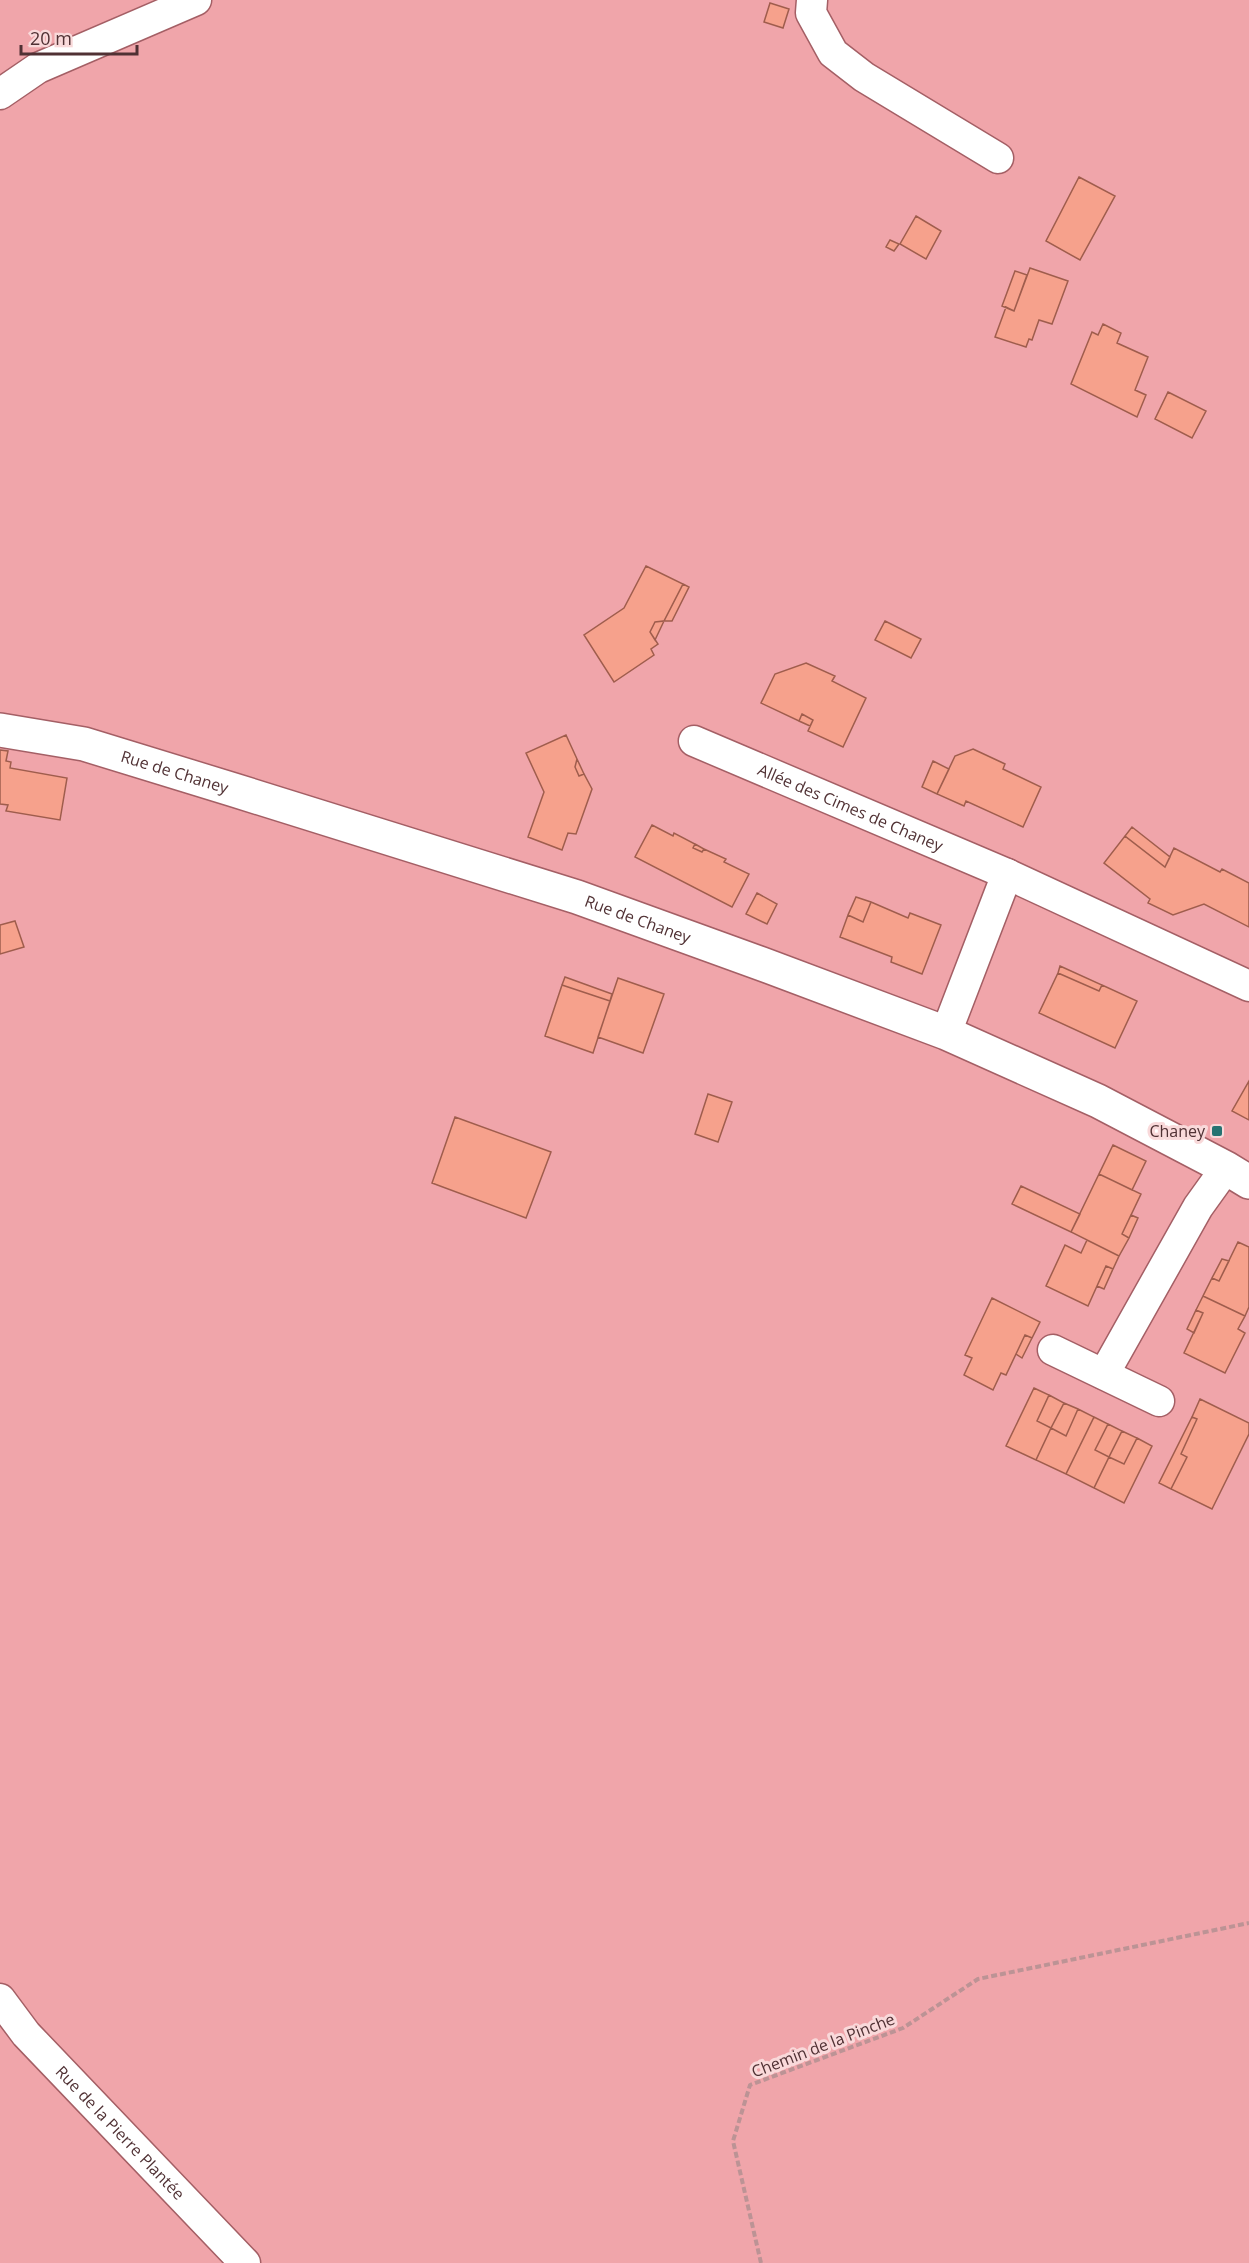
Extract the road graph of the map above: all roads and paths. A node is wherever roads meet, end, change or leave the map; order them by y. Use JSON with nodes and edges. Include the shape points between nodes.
{"nodes":[{"id":1,"x":196,"y":0,"type":"edge"},
{"id":2,"x":812,"y":0,"type":"edge"},
{"id":3,"x":0,"y":94,"type":"edge"},
{"id":4,"x":998,"y":158,"type":"dead end"},
{"id":5,"x":0,"y":730,"type":"edge"},
{"id":6,"x":694,"y":741,"type":"dead end"},
{"id":7,"x":1007,"y":874,"type":"junction"},
{"id":8,"x":1249,"y":986,"type":"edge"},
{"id":9,"x":946,"y":1033,"type":"junction"},
{"id":10,"x":1238,"y":1175,"type":"edge"},
{"id":11,"x":1053,"y":1350,"type":"dead end"},
{"id":12,"x":1104,"y":1374,"type":"junction"},
{"id":13,"x":1159,"y":1401,"type":"dead end"},
{"id":14,"x":1249,"y":1923,"type":"edge"},
{"id":15,"x":0,"y":1999,"type":"edge"},
{"id":16,"x":245,"y":2263,"type":"edge"},
{"id":17,"x":761,"y":2263,"type":"edge"}],
"edges":[{"from":1,"to":3,"type":"street","via":[[39,68]]},
{"from":2,"to":4,"type":"street","via":[[811,14],[832,53],[864,77]]},
{"from":5,"to":9,"type":"street","name":"Rue de Chaney","via":[[84,744],[577,897]]},
{"from":6,"to":7,"type":"street","name":"Allée des Cimes de Chaney"},
{"from":7,"to":8,"type":"street","name":"Allée des Cimes de Chaney"},
{"from":7,"to":9,"type":"street"},
{"from":9,"to":10,"type":"street","name":"Rue de Chaney","via":[[1098,1101]]},
{"from":10,"to":12,"type":"street","via":[[1198,1207]]},
{"from":11,"to":12,"type":"street"},
{"from":12,"to":13,"type":"street"},
{"from":14,"to":17,"type":"path","name":"Chemin de la Pinche","via":[[978,1979],[903,2028],[750,2085],[733,2141]]},
{"from":15,"to":16,"type":"street","name":"Rue de la Pierre Plantée","via":[[26,2034]]}]}
